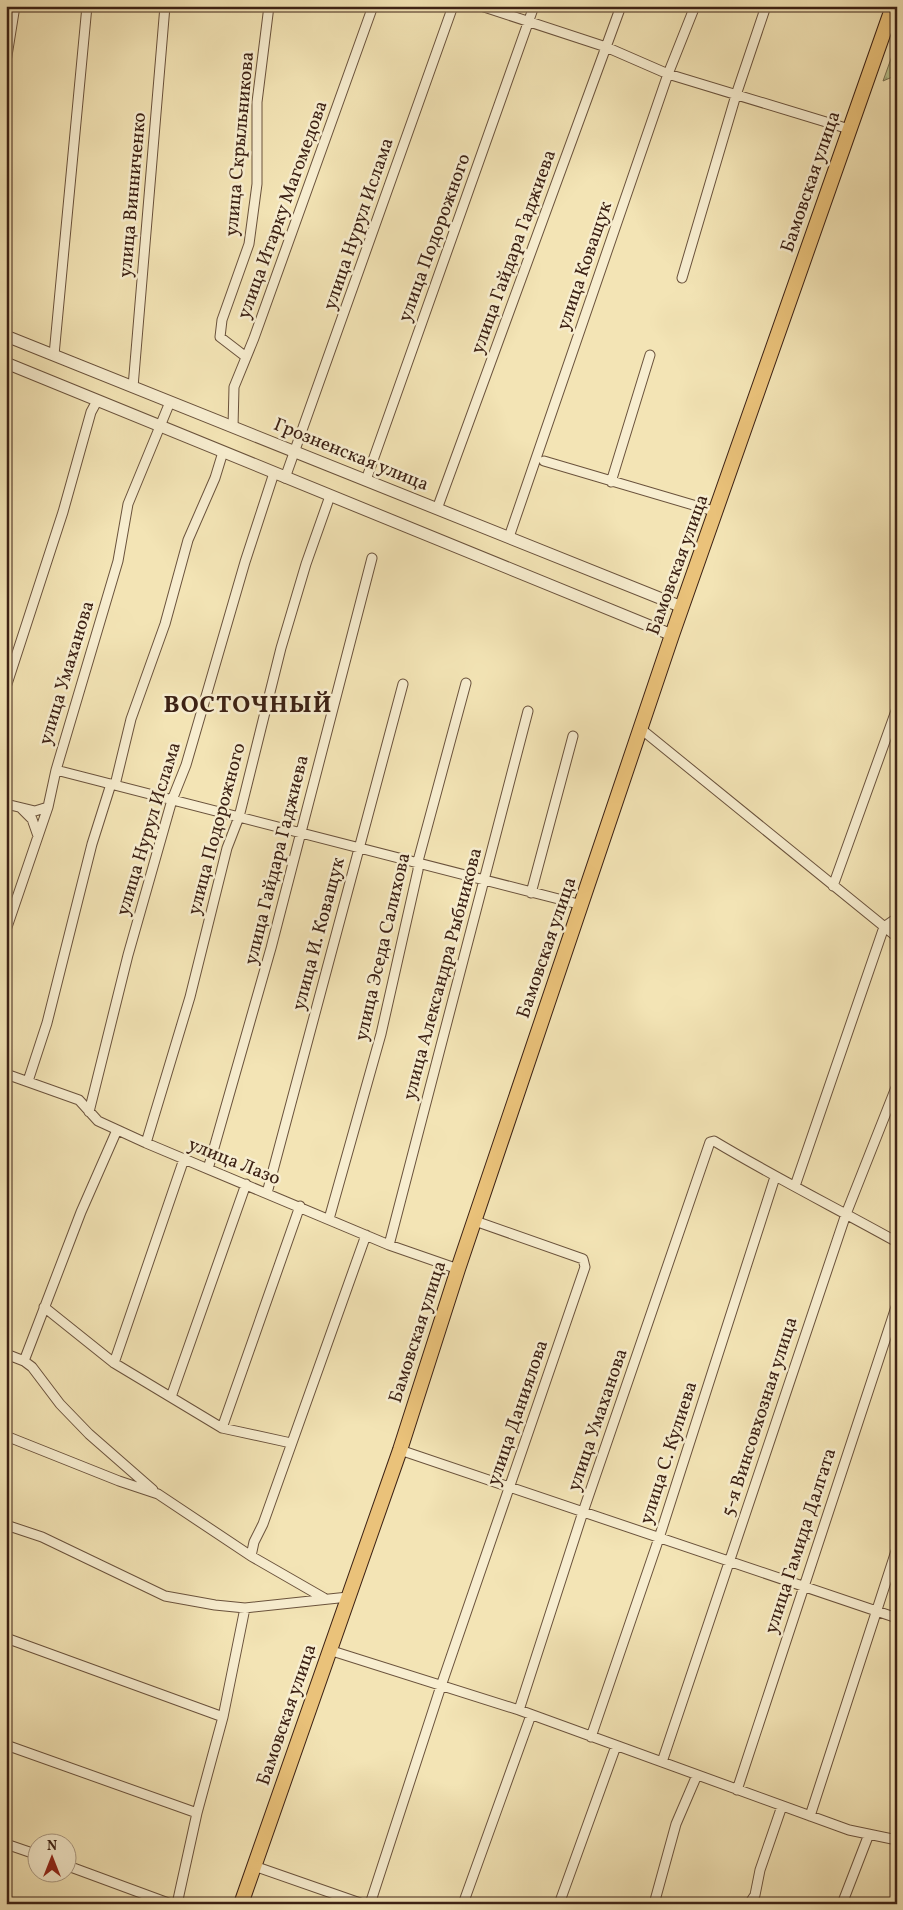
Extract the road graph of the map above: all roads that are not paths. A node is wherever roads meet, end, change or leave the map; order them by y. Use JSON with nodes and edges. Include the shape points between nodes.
{"nodes":[{"id":1,"x":14,"y":6,"type":"edge"},
{"id":2,"x":86,"y":6,"type":"edge"},
{"id":3,"x":165,"y":6,"type":"edge"},
{"id":4,"x":269,"y":6,"type":"edge"},
{"id":5,"x":373,"y":6,"type":"edge"},
{"id":6,"x":452,"y":6,"type":"edge"},
{"id":7,"x":481,"y":6,"type":"edge"},
{"id":8,"x":534,"y":6,"type":"edge"},
{"id":9,"x":621,"y":6,"type":"edge"},
{"id":10,"x":695,"y":6,"type":"edge"},
{"id":11,"x":766,"y":6,"type":"edge"},
{"id":12,"x":893,"y":6,"type":"edge"},
{"id":13,"x":528,"y":23,"type":"junction"},
{"id":14,"x":606,"y":47,"type":"junction"},
{"id":15,"x":6,"y":62,"type":"edge"},
{"id":16,"x":668,"y":74,"type":"junction"},
{"id":17,"x":736,"y":95,"type":"junction"},
{"id":18,"x":849,"y":129,"type":"junction"},
{"id":19,"x":682,"y":278,"type":"dead end"},
{"id":20,"x":6,"y":336,"type":"edge"},
{"id":21,"x":650,"y":354,"type":"dead end"},
{"id":22,"x":54,"y":355,"type":"junction"},
{"id":23,"x":246,"y":357,"type":"junction"},
{"id":24,"x":6,"y":363,"type":"edge"},
{"id":25,"x":133,"y":387,"type":"junction"},
{"id":26,"x":97,"y":401,"type":"junction"},
{"id":27,"x":170,"y":402,"type":"junction"},
{"id":28,"x":160,"y":426,"type":"junction"},
{"id":29,"x":233,"y":427,"type":"junction"},
{"id":30,"x":223,"y":452,"type":"junction"},
{"id":31,"x":295,"y":452,"type":"junction"},
{"id":32,"x":544,"y":461,"type":"dead end"},
{"id":33,"x":274,"y":473,"type":"junction"},
{"id":34,"x":286,"y":478,"type":"junction"},
{"id":35,"x":366,"y":480,"type":"junction"},
{"id":36,"x":611,"y":482,"type":"junction"},
{"id":37,"x":330,"y":496,"type":"junction"},
{"id":38,"x":437,"y":509,"type":"junction"},
{"id":39,"x":717,"y":512,"type":"junction"},
{"id":40,"x":509,"y":538,"type":"junction"},
{"id":41,"x":372,"y":558,"type":"dead end"},
{"id":42,"x":682,"y":607,"type":"junction"},
{"id":43,"x":672,"y":635,"type":"junction"},
{"id":44,"x":466,"y":683,"type":"dead end"},
{"id":45,"x":403,"y":684,"type":"dead end"},
{"id":46,"x":6,"y":687,"type":"edge"},
{"id":47,"x":897,"y":708,"type":"edge"},
{"id":48,"x":528,"y":710,"type":"dead end"},
{"id":49,"x":641,"y":730,"type":"junction"},
{"id":50,"x":573,"y":736,"type":"dead end"},
{"id":51,"x":56,"y":770,"type":"junction"},
{"id":52,"x":113,"y":785,"type":"junction"},
{"id":53,"x":172,"y":800,"type":"junction"},
{"id":54,"x":6,"y":804,"type":"edge"},
{"id":55,"x":48,"y":807,"type":"junction"},
{"id":56,"x":20,"y":808,"type":"junction"},
{"id":57,"x":239,"y":817,"type":"junction"},
{"id":58,"x":300,"y":833,"type":"junction"},
{"id":59,"x":38,"y":836,"type":"junction"},
{"id":60,"x":359,"y":847,"type":"junction"},
{"id":61,"x":418,"y":861,"type":"junction"},
{"id":62,"x":484,"y":880,"type":"junction"},
{"id":63,"x":833,"y":886,"type":"junction"},
{"id":64,"x":531,"y":893,"type":"junction"},
{"id":65,"x":582,"y":905,"type":"junction"},
{"id":66,"x":897,"y":918,"type":"edge"},
{"id":67,"x":884,"y":927,"type":"junction"},
{"id":68,"x":6,"y":930,"type":"edge"},
{"id":69,"x":897,"y":937,"type":"edge"},
{"id":70,"x":6,"y":1074,"type":"edge"},
{"id":71,"x":28,"y":1081,"type":"junction"},
{"id":72,"x":897,"y":1085,"type":"edge"},
{"id":73,"x":89,"y":1112,"type":"junction"},
{"id":74,"x":117,"y":1130,"type":"junction"},
{"id":75,"x":146,"y":1143,"type":"junction"},
{"id":76,"x":184,"y":1159,"type":"junction"},
{"id":77,"x":208,"y":1169,"type":"junction"},
{"id":78,"x":775,"y":1178,"type":"junction"},
{"id":79,"x":246,"y":1184,"type":"junction"},
{"id":80,"x":795,"y":1186,"type":"junction"},
{"id":81,"x":267,"y":1193,"type":"junction"},
{"id":82,"x":300,"y":1206,"type":"junction"},
{"id":83,"x":846,"y":1214,"type":"junction"},
{"id":84,"x":329,"y":1219,"type":"junction"},
{"id":85,"x":475,"y":1220,"type":"junction"},
{"id":86,"x":366,"y":1235,"type":"junction"},
{"id":87,"x":897,"y":1242,"type":"edge"},
{"id":88,"x":389,"y":1245,"type":"junction"},
{"id":89,"x":458,"y":1269,"type":"junction"},
{"id":90,"x":897,"y":1304,"type":"edge"},
{"id":91,"x":44,"y":1307,"type":"junction"},
{"id":92,"x":6,"y":1354,"type":"edge"},
{"id":93,"x":24,"y":1361,"type":"junction"},
{"id":94,"x":114,"y":1363,"type":"junction"},
{"id":95,"x":171,"y":1397,"type":"junction"},
{"id":96,"x":222,"y":1428,"type":"junction"},
{"id":97,"x":6,"y":1436,"type":"edge"},
{"id":98,"x":291,"y":1443,"type":"junction"},
{"id":99,"x":400,"y":1450,"type":"junction"},
{"id":100,"x":509,"y":1487,"type":"junction"},
{"id":101,"x":158,"y":1494,"type":"junction"},
{"id":102,"x":583,"y":1512,"type":"junction"},
{"id":103,"x":6,"y":1525,"type":"edge"},
{"id":104,"x":659,"y":1538,"type":"junction"},
{"id":105,"x":897,"y":1548,"type":"edge"},
{"id":106,"x":251,"y":1556,"type":"junction"},
{"id":107,"x":729,"y":1562,"type":"junction"},
{"id":108,"x":802,"y":1587,"type":"junction"},
{"id":109,"x":348,"y":1596,"type":"junction"},
{"id":110,"x":324,"y":1598,"type":"junction"},
{"id":111,"x":245,"y":1608,"type":"junction"},
{"id":112,"x":877,"y":1612,"type":"junction"},
{"id":113,"x":897,"y":1618,"type":"edge"},
{"id":114,"x":6,"y":1638,"type":"edge"},
{"id":115,"x":329,"y":1650,"type":"junction"},
{"id":116,"x":441,"y":1686,"type":"junction"},
{"id":117,"x":519,"y":1710,"type":"junction"},
{"id":118,"x":531,"y":1715,"type":"junction"},
{"id":119,"x":223,"y":1716,"type":"junction"},
{"id":120,"x":591,"y":1737,"type":"junction"},
{"id":121,"x":6,"y":1745,"type":"edge"},
{"id":122,"x":616,"y":1746,"type":"junction"},
{"id":123,"x":662,"y":1762,"type":"junction"},
{"id":124,"x":697,"y":1775,"type":"junction"},
{"id":125,"x":738,"y":1790,"type":"junction"},
{"id":126,"x":782,"y":1806,"type":"junction"},
{"id":127,"x":197,"y":1813,"type":"junction"},
{"id":128,"x":810,"y":1816,"type":"junction"},
{"id":129,"x":869,"y":1834,"type":"junction"},
{"id":130,"x":897,"y":1840,"type":"edge"},
{"id":131,"x":6,"y":1844,"type":"edge"},
{"id":132,"x":28,"y":1852,"type":"edge"},
{"id":133,"x":254,"y":1866,"type":"junction"},
{"id":134,"x":78,"y":1870,"type":"edge"},
{"id":135,"x":171,"y":1904,"type":"edge"},
{"id":136,"x":177,"y":1904,"type":"edge"},
{"id":137,"x":241,"y":1904,"type":"edge"},
{"id":138,"x":363,"y":1904,"type":"edge"},
{"id":139,"x":370,"y":1904,"type":"edge"},
{"id":140,"x":463,"y":1904,"type":"edge"},
{"id":141,"x":559,"y":1904,"type":"edge"},
{"id":142,"x":654,"y":1904,"type":"edge"},
{"id":143,"x":749,"y":1904,"type":"edge"},
{"id":144,"x":842,"y":1904,"type":"edge"}],
"edges":[{"from":1,"to":15,"type":"street"},
{"from":2,"to":22,"type":"street"},
{"from":3,"to":25,"type":"street","name":"улица Винниченко"},
{"from":4,"to":23,"type":"street","name":"улица Скрыльникова","via":[[257,102],[257,184],[248,244],[222,320],[220,337]]},
{"from":5,"to":23,"type":"street","name":"улица Итарку Магомедова"},
{"from":6,"to":31,"type":"street","name":"улица Нурул Ислама"},
{"from":7,"to":13,"type":"street"},
{"from":8,"to":13,"type":"street","name":"улица Подорожного"},
{"from":9,"to":14,"type":"street","name":"улица Гайдара Гаджиева"},
{"from":10,"to":16,"type":"street","name":"улица Коващук"},
{"from":11,"to":17,"type":"street"},
{"from":12,"to":18,"type":"highway","name":"Бамовская улица"},
{"from":13,"to":14,"type":"street"},
{"from":13,"to":35,"type":"street","name":"улица Подорожного"},
{"from":14,"to":16,"type":"street"},
{"from":14,"to":38,"type":"street","name":"улица Гайдара Гаджиева"},
{"from":16,"to":17,"type":"street"},
{"from":16,"to":40,"type":"street","name":"улица Коващук"},
{"from":17,"to":18,"type":"street"},
{"from":17,"to":19,"type":"street"},
{"from":18,"to":39,"type":"highway","name":"Бамовская улица"},
{"from":20,"to":22,"type":"street","name":"Грозненская улица"},
{"from":21,"to":36,"type":"street"},
{"from":22,"to":25,"type":"street","name":"Грозненская улица"},
{"from":23,"to":29,"type":"street","name":"улица Итарку Магомедова","via":[[234,387]]},
{"from":24,"to":26,"type":"street"},
{"from":25,"to":27,"type":"street","name":"Грозненская улица"},
{"from":26,"to":28,"type":"street"},
{"from":26,"to":46,"type":"street"},
{"from":27,"to":28,"type":"street","name":"улица Умаханова"},
{"from":27,"to":29,"type":"street","name":"Грозненская улица"},
{"from":28,"to":30,"type":"street"},
{"from":28,"to":51,"type":"street","name":"улица Умаханова","via":[[128,504],[118,561]]},
{"from":29,"to":31,"type":"street","name":"Грозненская улица"},
{"from":30,"to":33,"type":"street"},
{"from":30,"to":52,"type":"street","via":[[188,540],[165,624],[131,720]]},
{"from":31,"to":34,"type":"street","name":"улица Нурул Ислама"},
{"from":31,"to":35,"type":"street","name":"Грозненская улица"},
{"from":32,"to":36,"type":"street"},
{"from":33,"to":34,"type":"street"},
{"from":33,"to":53,"type":"street","name":"улица Нурул Ислама","via":[[186,765]]},
{"from":34,"to":37,"type":"street"},
{"from":35,"to":38,"type":"street","name":"Грозненская улица"},
{"from":36,"to":39,"type":"street"},
{"from":37,"to":43,"type":"street"},
{"from":37,"to":57,"type":"street","name":"улица Подорожного","via":[[281,648]]},
{"from":38,"to":40,"type":"street","name":"Грозненская улица"},
{"from":39,"to":42,"type":"highway","name":"Бамовская улица"},
{"from":40,"to":42,"type":"street","name":"Грозненская улица"},
{"from":41,"to":58,"type":"street","name":"улица Гайдара Гаджиева"},
{"from":42,"to":43,"type":"highway","name":"Бамовская улица"},
{"from":43,"to":49,"type":"highway","name":"Бамовская улица"},
{"from":44,"to":61,"type":"street","name":"улица Эседа Салихова"},
{"from":45,"to":60,"type":"street","name":"улица И. Коващук"},
{"from":47,"to":63,"type":"street"},
{"from":48,"to":62,"type":"street","name":"улица Александра Рыбникова"},
{"from":49,"to":63,"type":"street"},
{"from":49,"to":65,"type":"highway","name":"Бамовская улица"},
{"from":50,"to":64,"type":"street"},
{"from":51,"to":52,"type":"street"},
{"from":51,"to":55,"type":"street","name":"улица Умаханова"},
{"from":52,"to":53,"type":"street"},
{"from":52,"to":71,"type":"street","via":[[92,844],[47,1023]]},
{"from":53,"to":57,"type":"street"},
{"from":53,"to":73,"type":"street","name":"улица Нурул Ислама","via":[[128,955]]},
{"from":54,"to":56,"type":"street"},
{"from":55,"to":56,"type":"street","via":[[35,811]]},
{"from":55,"to":59,"type":"street","name":"улица Умаханова"},
{"from":56,"to":59,"type":"street","via":[[32,819]]},
{"from":57,"to":58,"type":"street"},
{"from":57,"to":75,"type":"street","name":"улица Подорожного","via":[[227,848],[190,997]]},
{"from":58,"to":60,"type":"street"},
{"from":58,"to":77,"type":"street","name":"улица Гайдара Гаджиева"},
{"from":59,"to":68,"type":"street","name":"улица Умаханова"},
{"from":60,"to":61,"type":"street"},
{"from":60,"to":81,"type":"street","name":"улица И. Коващук"},
{"from":61,"to":62,"type":"street"},
{"from":61,"to":84,"type":"street","name":"улица Эседа Салихова","via":[[381,1034]]},
{"from":62,"to":64,"type":"street"},
{"from":62,"to":88,"type":"street","name":"улица Александра Рыбникова"},
{"from":63,"to":67,"type":"street"},
{"from":64,"to":65,"type":"street"},
{"from":65,"to":85,"type":"highway","name":"Бамовская улица"},
{"from":66,"to":67,"type":"street"},
{"from":67,"to":69,"type":"street"},
{"from":67,"to":80,"type":"street"},
{"from":70,"to":71,"type":"street","name":"улица Лазо"},
{"from":71,"to":73,"type":"street","name":"улица Лазо","via":[[79,1100]]},
{"from":72,"to":83,"type":"street","name":"5-я Винсовхозная улица"},
{"from":73,"to":74,"type":"street","name":"улица Лазо","via":[[98,1121]]},
{"from":74,"to":75,"type":"street","name":"улица Лазо"},
{"from":74,"to":91,"type":"street"},
{"from":75,"to":76,"type":"street","name":"улица Лазо"},
{"from":76,"to":77,"type":"street","name":"улица Лазо"},
{"from":76,"to":94,"type":"street"},
{"from":77,"to":79,"type":"street","name":"улица Лазо"},
{"from":78,"to":80,"type":"street"},
{"from":78,"to":102,"type":"street","name":"улица Умаханова","via":[[714,1141],[710,1142]]},
{"from":78,"to":104,"type":"street","name":"улица С. Кулиева"},
{"from":79,"to":81,"type":"street","name":"улица Лазо"},
{"from":79,"to":95,"type":"street"},
{"from":80,"to":83,"type":"street"},
{"from":81,"to":82,"type":"street","name":"улица Лазо"},
{"from":82,"to":84,"type":"street","name":"улица Лазо"},
{"from":82,"to":96,"type":"street"},
{"from":83,"to":87,"type":"street"},
{"from":83,"to":107,"type":"street","name":"5-я Винсовхозная улица"},
{"from":84,"to":86,"type":"street","name":"улица Лазо"},
{"from":85,"to":89,"type":"highway","name":"Бамовская улица"},
{"from":85,"to":100,"type":"street","name":"улица Даниялова","via":[[583,1259],[585,1267]]},
{"from":86,"to":88,"type":"street","name":"улица Лазо"},
{"from":86,"to":98,"type":"street"},
{"from":88,"to":89,"type":"street","name":"улица Лазо"},
{"from":89,"to":99,"type":"highway","name":"Бамовская улица"},
{"from":90,"to":108,"type":"street","name":"улица Гамида Далгата"},
{"from":91,"to":93,"type":"street"},
{"from":91,"to":94,"type":"street"},
{"from":92,"to":93,"type":"street"},
{"from":93,"to":101,"type":"street","via":[[89,1434]]},
{"from":94,"to":95,"type":"street"},
{"from":95,"to":96,"type":"street"},
{"from":96,"to":98,"type":"street"},
{"from":97,"to":101,"type":"street"},
{"from":98,"to":106,"type":"street"},
{"from":99,"to":100,"type":"street"},
{"from":99,"to":109,"type":"highway","name":"Бамовская улица"},
{"from":100,"to":102,"type":"street"},
{"from":100,"to":116,"type":"street","name":"улица Даниялова"},
{"from":101,"to":106,"type":"street"},
{"from":102,"to":104,"type":"street"},
{"from":102,"to":117,"type":"street","name":"улица Умаханова"},
{"from":103,"to":111,"type":"street","via":[[42,1537],[165,1596]]},
{"from":104,"to":107,"type":"street"},
{"from":104,"to":120,"type":"street","name":"улица С. Кулиева"},
{"from":105,"to":112,"type":"street"},
{"from":106,"to":110,"type":"street"},
{"from":107,"to":108,"type":"street"},
{"from":107,"to":123,"type":"street","name":"5-я Винсовхозная улица"},
{"from":108,"to":112,"type":"street"},
{"from":108,"to":125,"type":"street","name":"улица Гамида Далгата"},
{"from":109,"to":110,"type":"street"},
{"from":109,"to":115,"type":"highway","name":"Бамовская улица"},
{"from":110,"to":111,"type":"street"},
{"from":111,"to":119,"type":"street"},
{"from":112,"to":113,"type":"street"},
{"from":112,"to":128,"type":"street"},
{"from":114,"to":119,"type":"street"},
{"from":115,"to":116,"type":"street"},
{"from":115,"to":133,"type":"highway","name":"Бамовская улица"},
{"from":116,"to":117,"type":"street"},
{"from":116,"to":139,"type":"street","name":"улица Даниялова"},
{"from":117,"to":118,"type":"street"},
{"from":118,"to":120,"type":"street"},
{"from":118,"to":140,"type":"street"},
{"from":119,"to":127,"type":"street"},
{"from":120,"to":122,"type":"street"},
{"from":121,"to":127,"type":"street"},
{"from":122,"to":123,"type":"street"},
{"from":122,"to":141,"type":"street"},
{"from":123,"to":124,"type":"street"},
{"from":124,"to":125,"type":"street"},
{"from":124,"to":142,"type":"street","via":[[676,1824]]},
{"from":125,"to":126,"type":"street"},
{"from":126,"to":128,"type":"street"},
{"from":126,"to":143,"type":"street","via":[[755,1895]]},
{"from":127,"to":136,"type":"street"},
{"from":128,"to":129,"type":"street"},
{"from":129,"to":130,"type":"street"},
{"from":129,"to":144,"type":"street"},
{"from":131,"to":132,"type":"street"},
{"from":133,"to":137,"type":"highway","name":"Бамовская улица"},
{"from":133,"to":138,"type":"street"},
{"from":134,"to":135,"type":"street"}]}
